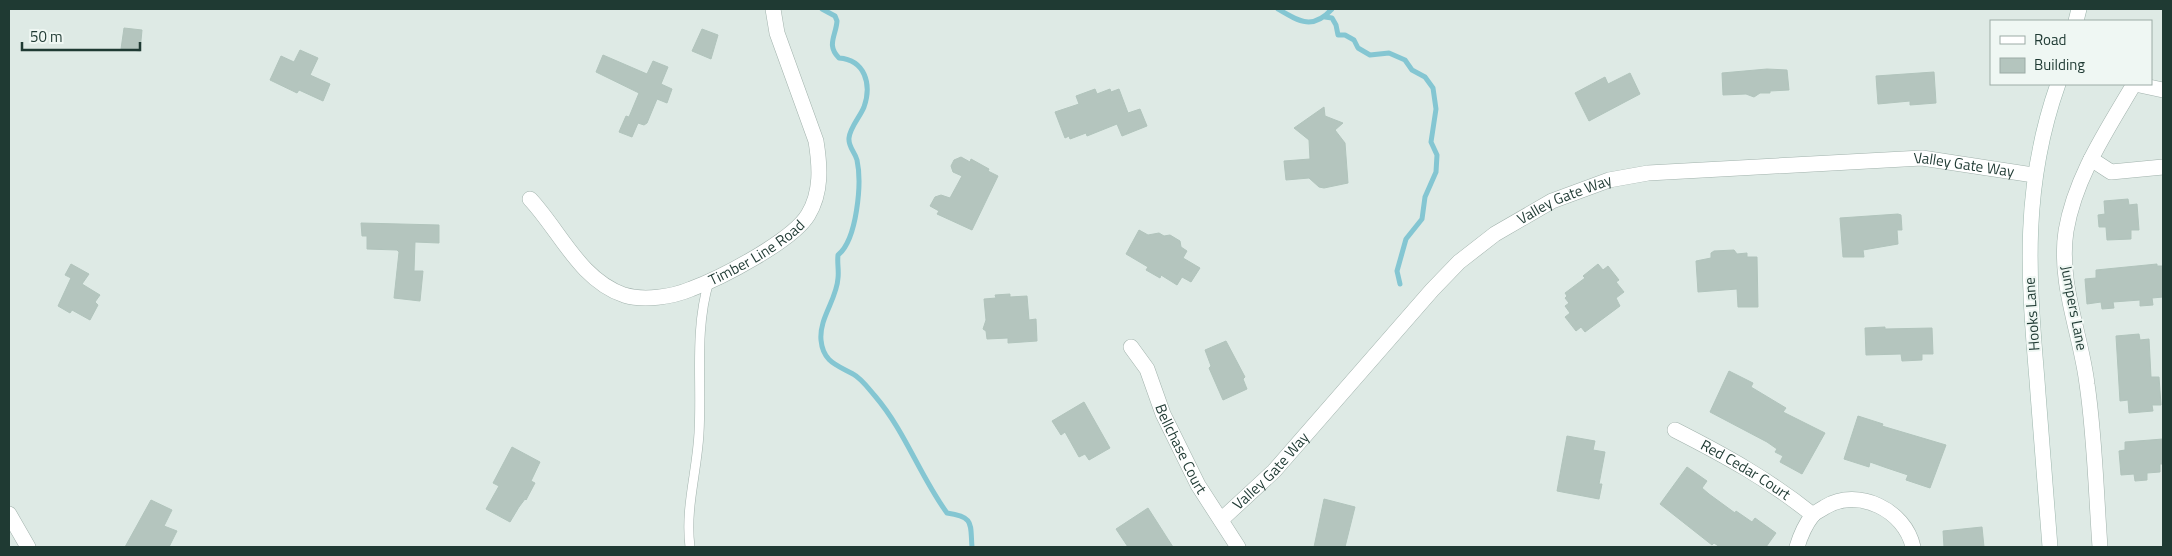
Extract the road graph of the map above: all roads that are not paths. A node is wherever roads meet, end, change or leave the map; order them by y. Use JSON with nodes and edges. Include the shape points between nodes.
{"nodes":[{"id":1,"x":773,"y":9,"type":"edge"},
{"id":2,"x":2058,"y":85,"type":"edge"},
{"id":3,"x":2134,"y":85,"type":"edge"},
{"id":4,"x":2140,"y":85,"type":"edge"},
{"id":5,"x":2163,"y":90,"type":"edge"},
{"id":6,"x":2090,"y":159,"type":"junction"},
{"id":7,"x":2163,"y":167,"type":"edge"},
{"id":8,"x":2034,"y":175,"type":"junction"},
{"id":9,"x":530,"y":199,"type":"dead end"},
{"id":10,"x":710,"y":282,"type":"junction"},
{"id":11,"x":1130,"y":346,"type":"dead end"},
{"id":12,"x":1675,"y":430,"type":"dead end"},
{"id":13,"x":9,"y":514,"type":"edge"},
{"id":14,"x":1813,"y":515,"type":"junction"},
{"id":15,"x":1221,"y":520,"type":"junction"},
{"id":16,"x":28,"y":547,"type":"edge"},
{"id":17,"x":690,"y":547,"type":"edge"},
{"id":18,"x":1238,"y":547,"type":"edge"},
{"id":19,"x":1797,"y":547,"type":"edge"},
{"id":20,"x":1912,"y":547,"type":"edge"},
{"id":21,"x":2050,"y":547,"type":"edge"},
{"id":22,"x":2100,"y":547,"type":"edge"}],
"edges":[{"from":1,"to":10,"type":"street","name":"Timber Line Road","via":[[777,33],[816,141],[820,178],[816,199],[793,233]]},
{"from":2,"to":8,"type":"street","name":"Hooks Lane"},
{"from":3,"to":6,"type":"street","name":"Jumpers Lane"},
{"from":4,"to":5,"type":"street"},
{"from":6,"to":7,"type":"street","via":[[2111,172]]},
{"from":6,"to":22,"type":"street","name":"Jumpers Lane","via":[[2070,213],[2064,256],[2069,299],[2088,386]]},
{"from":8,"to":15,"type":"street","name":"Valley Gate Way","via":[[1922,158],[1797,164],[1648,173],[1609,180],[1552,201],[1495,234],[1459,262],[1274,471]]},
{"from":8,"to":21,"type":"street","name":"Hooks Lane","via":[[2029,269]]},
{"from":9,"to":10,"type":"street","name":"Timber Line Road","via":[[591,276],[608,288],[626,295],[646,297],[672,295]]},
{"from":10,"to":17,"type":"lane","via":[[700,327],[699,434],[689,509]]},
{"from":11,"to":15,"type":"street","name":"Bellchase Court","via":[[1147,369],[1177,446]]},
{"from":12,"to":14,"type":"street","name":"Red Cedar Court","via":[[1744,465]]},
{"from":13,"to":16,"type":"street"},
{"from":14,"to":19,"type":"street"},
{"from":14,"to":20,"type":"street","via":[[1844,500],[1869,502],[1897,518],[1911,537]]},
{"from":15,"to":18,"type":"street","name":"Bellchase Court"}]}
